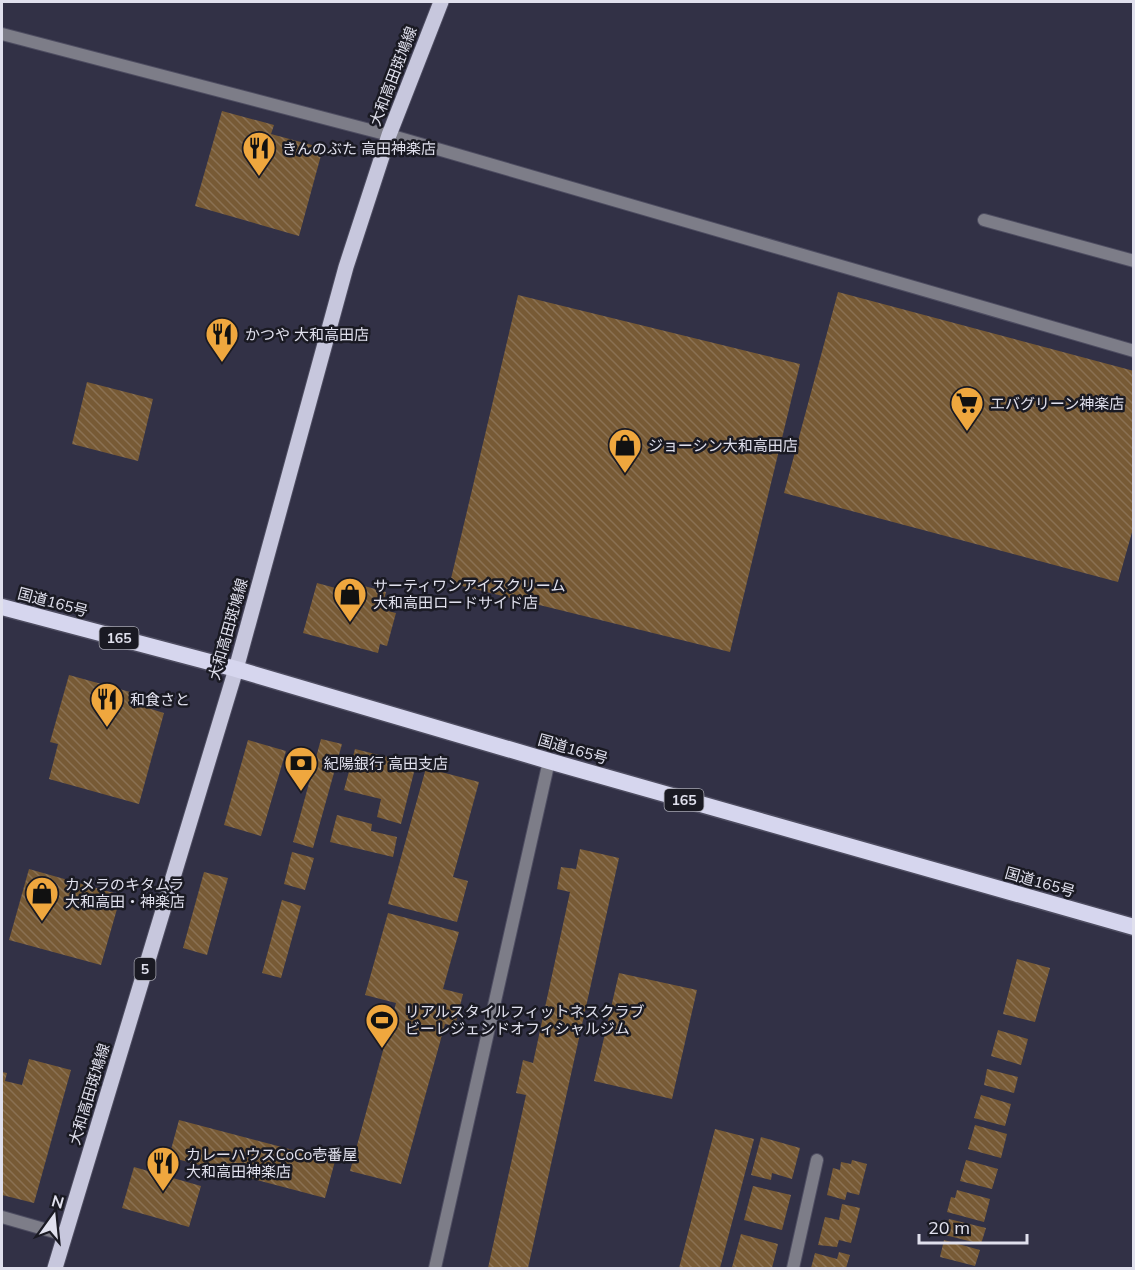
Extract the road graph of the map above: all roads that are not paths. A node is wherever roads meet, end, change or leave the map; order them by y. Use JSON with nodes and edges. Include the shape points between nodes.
{"nodes":[{"id":1,"x":441,"y":2,"type":"edge"},
{"id":2,"x":2,"y":34,"type":"edge"},
{"id":3,"x":389,"y":135,"type":"junction"},
{"id":4,"x":984,"y":220,"type":"dead end"},
{"id":5,"x":1134,"y":261,"type":"edge"},
{"id":6,"x":1134,"y":351,"type":"edge"},
{"id":7,"x":2,"y":607,"type":"edge"},
{"id":8,"x":236,"y":669,"type":"junction"},
{"id":9,"x":549,"y":761,"type":"junction"},
{"id":10,"x":1134,"y":927,"type":"edge"},
{"id":11,"x":817,"y":1160,"type":"dead end"},
{"id":12,"x":2,"y":1217,"type":"edge"},
{"id":13,"x":64,"y":1235,"type":"junction"},
{"id":14,"x":55,"y":1269,"type":"edge"},
{"id":15,"x":435,"y":1269,"type":"edge"},
{"id":16,"x":793,"y":1269,"type":"edge"}],
"edges":[{"from":1,"to":3,"type":"main road","name":"大和高田斑鳩線","number":"5"},
{"from":2,"to":3,"type":"street"},
{"from":3,"to":6,"type":"street"},
{"from":3,"to":8,"type":"main road","name":"大和高田斑鳩線","number":"5","via":[[346,267]]},
{"from":4,"to":5,"type":"street"},
{"from":7,"to":8,"type":"highway","name":"国道165号","number":"165"},
{"from":8,"to":9,"type":"highway","name":"国道165号","number":"165"},
{"from":8,"to":13,"type":"main road","name":"大和高田斑鳩線","number":"5"},
{"from":9,"to":10,"type":"highway","name":"国道165号","number":"165"},
{"from":9,"to":15,"type":"street"},
{"from":11,"to":16,"type":"street"},
{"from":12,"to":13,"type":"street"},
{"from":13,"to":14,"type":"main road","name":"大和高田斑鳩線","number":"5"}]}
